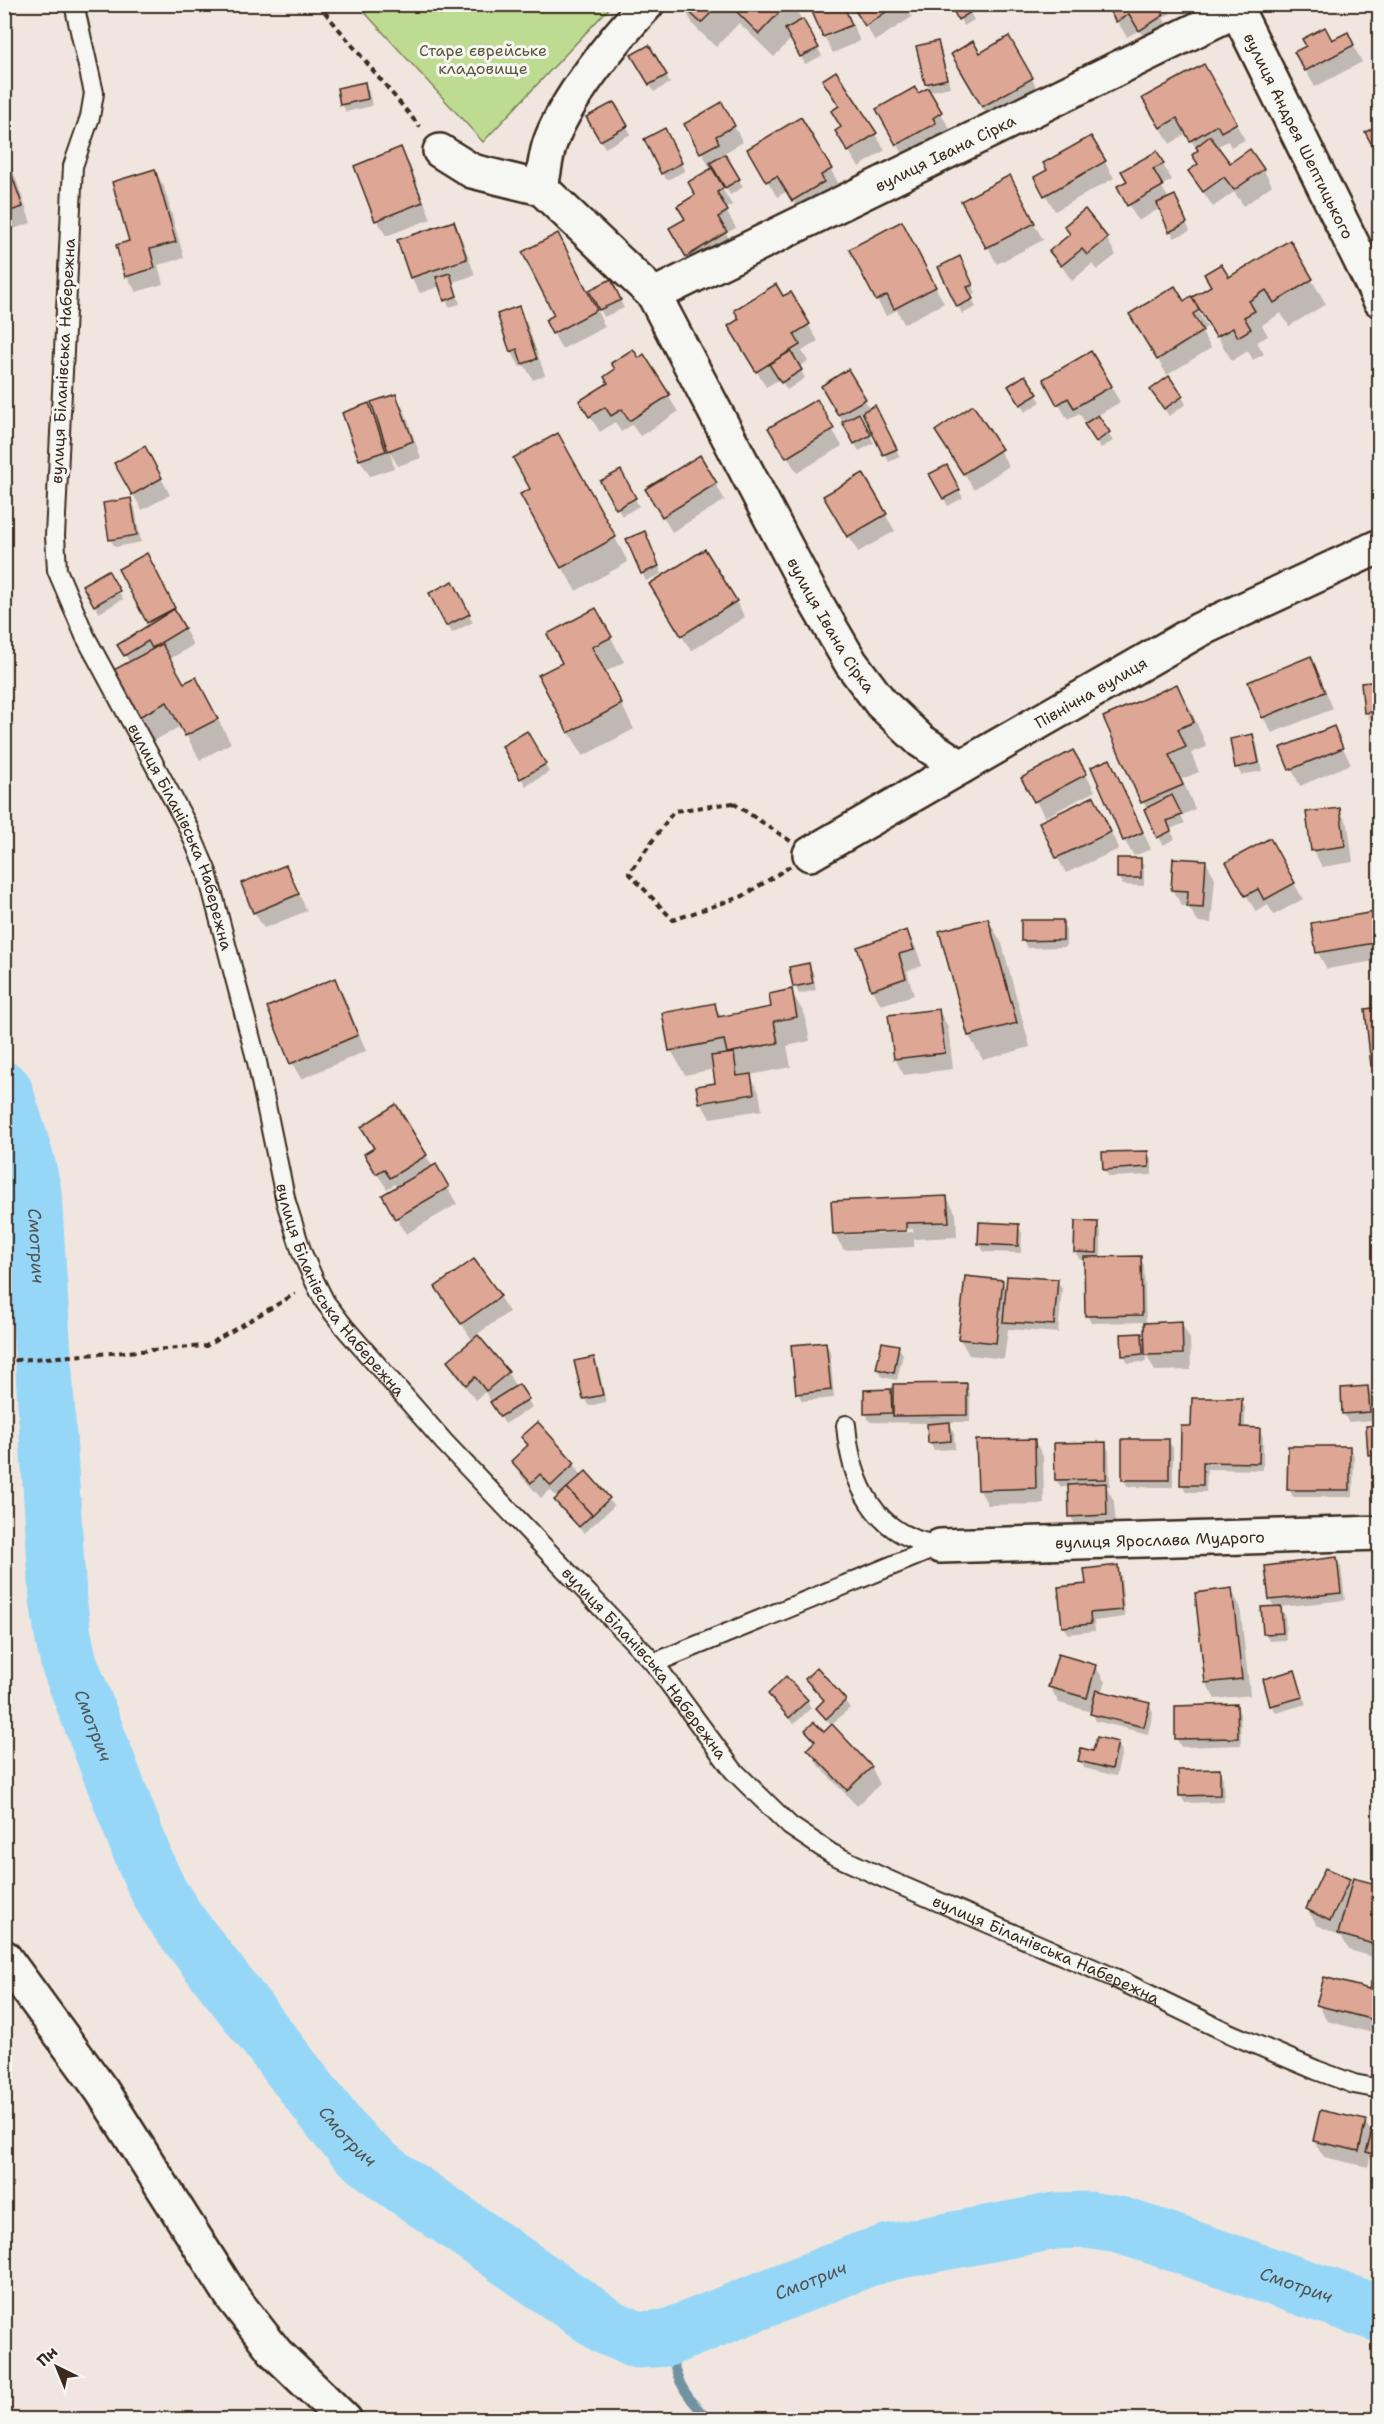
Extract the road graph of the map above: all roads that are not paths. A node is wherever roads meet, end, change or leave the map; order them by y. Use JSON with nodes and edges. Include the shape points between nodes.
{"nodes":[{"id":1,"x":74,"y":4,"type":"edge"},
{"id":2,"x":647,"y":4,"type":"edge"},
{"id":3,"x":1236,"y":7,"type":"edge"},
{"id":4,"x":440,"y":151,"type":"road end"},
{"id":5,"x":541,"y":188,"type":"junction"},
{"id":6,"x":654,"y":296,"type":"junction"},
{"id":7,"x":1380,"y":300,"type":"edge"},
{"id":8,"x":1380,"y":546,"type":"edge"},
{"id":9,"x":961,"y":767,"type":"junction"},
{"id":10,"x":810,"y":854,"type":"road end"},
{"id":11,"x":846,"y":1425,"type":"dead end"},
{"id":12,"x":1380,"y":1533,"type":"edge"},
{"id":13,"x":940,"y":1546,"type":"junction"},
{"id":14,"x":654,"y":1663,"type":"junction"},
{"id":15,"x":4,"y":1957,"type":"edge"},
{"id":16,"x":1380,"y":2089,"type":"edge"},
{"id":17,"x":345,"y":2420,"type":"edge"}],
"edges":[{"from":1,"to":14,"type":"lane","name":"вулиця Біланівська Набережна","via":[[94,93],[73,166],[55,536],[57,570],[84,636],[186,825],[207,872],[257,1062],[286,1202],[302,1253],[325,1302],[444,1442]]},
{"from":2,"to":5,"type":"street","via":[[617,36],[567,110],[549,146]]},
{"from":3,"to":6,"type":"street","name":"вулиця Івана Сірка"},
{"from":3,"to":7,"type":"street","name":"вулиця Андрея Шептицького"},
{"from":4,"to":5,"type":"street","name":"вулиця Івана Сірка","via":[[472,171]]},
{"from":5,"to":6,"type":"street","name":"вулиця Івана Сірка"},
{"from":6,"to":9,"type":"street","name":"вулиця Івана Сірка","via":[[851,663],[881,703],[921,741]]},
{"from":8,"to":9,"type":"street","name":"Північна вулиця","via":[[1199,630]]},
{"from":9,"to":10,"type":"street","name":"Північна вулиця"},
{"from":11,"to":13,"type":"lane","via":[[854,1469],[877,1513],[899,1534],[918,1543]]},
{"from":12,"to":13,"type":"street","name":"вулиця Ярослава Мудрого"},
{"from":13,"to":14,"type":"lane"},
{"from":14,"to":16,"type":"lane","name":"вулиця Біланівська Набережна","via":[[733,1770],[808,1840],[1231,2034],[1316,2070]]},
{"from":15,"to":17,"type":"street","via":[[102,2091],[233,2298],[276,2353]]}]}
